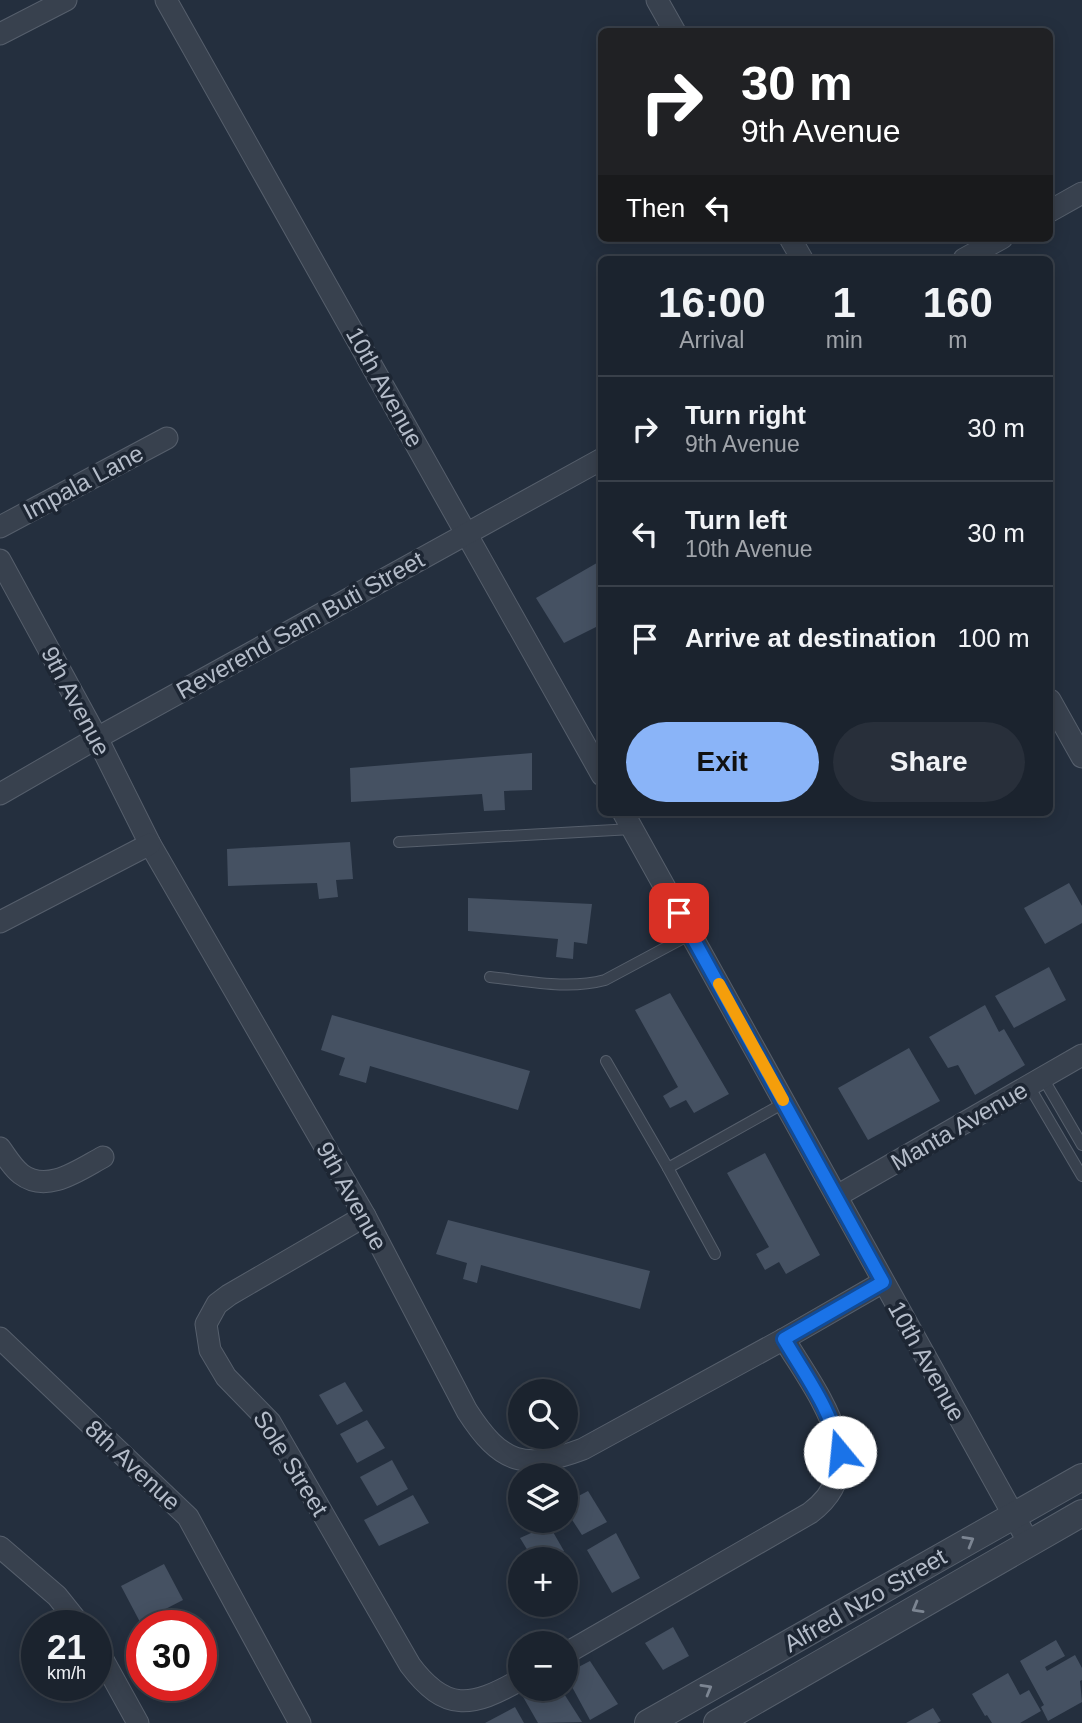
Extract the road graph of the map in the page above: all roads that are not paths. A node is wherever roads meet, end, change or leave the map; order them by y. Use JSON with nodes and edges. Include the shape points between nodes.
{"nodes":[{"id":1,"x":66,"y":0,"type":"edge"},
{"id":2,"x":166,"y":0,"type":"edge"},
{"id":3,"x":657,"y":0,"type":"edge"},
{"id":4,"x":673,"y":28,"type":"edge"},
{"id":5,"x":0,"y":34,"type":"edge"},
{"id":6,"x":1082,"y":192,"type":"edge"},
{"id":7,"x":1053,"y":209,"type":"edge"},
{"id":8,"x":995,"y":242,"type":"edge"},
{"id":9,"x":969,"y":256,"type":"edge"},
{"id":10,"x":167,"y":438,"type":"dead end"},
{"id":11,"x":598,"y":461,"type":"edge"},
{"id":12,"x":0,"y":527,"type":"edge"},
{"id":13,"x":467,"y":533,"type":"junction"},
{"id":14,"x":0,"y":560,"type":"edge"},
{"id":15,"x":1053,"y":705,"type":"edge"},
{"id":16,"x":97,"y":738,"type":"junction"},
{"id":17,"x":1082,"y":757,"type":"edge"},
{"id":18,"x":598,"y":768,"type":"edge"},
{"id":19,"x":0,"y":794,"type":"edge"},
{"id":20,"x":627,"y":821,"type":"edge"},
{"id":21,"x":398,"y":842,"type":"dead end"},
{"id":22,"x":150,"y":844,"type":"junction"},
{"id":23,"x":0,"y":922,"type":"edge"},
{"id":24,"x":691,"y":934,"type":"junction"},
{"id":25,"x":490,"y":976,"type":"dead end"},
{"id":26,"x":1082,"y":1055,"type":"edge"},
{"id":27,"x":606,"y":1061,"type":"dead end"},
{"id":28,"x":1036,"y":1082,"type":"junction"},
{"id":29,"x":784,"y":1103,"type":"junction"},
{"id":30,"x":1082,"y":1144,"type":"edge"},
{"id":31,"x":0,"y":1147,"type":"edge"},
{"id":32,"x":103,"y":1157,"type":"dead end"},
{"id":33,"x":668,"y":1168,"type":"junction"},
{"id":34,"x":1082,"y":1176,"type":"edge"},
{"id":35,"x":837,"y":1196,"type":"junction"},
{"id":36,"x":365,"y":1216,"type":"junction"},
{"id":37,"x":715,"y":1254,"type":"dead end"},
{"id":38,"x":883,"y":1282,"type":"junction"},
{"id":39,"x":0,"y":1338,"type":"edge"},
{"id":40,"x":784,"y":1339,"type":"junction"},
{"id":41,"x":1082,"y":1477,"type":"edge"},
{"id":42,"x":1082,"y":1513,"type":"edge"},
{"id":43,"x":1014,"y":1516,"type":"junction"},
{"id":44,"x":1029,"y":1542,"type":"junction"},
{"id":45,"x":0,"y":1547,"type":"edge"},
{"id":46,"x":68,"y":1610,"type":"edge"},
{"id":47,"x":578,"y":1647,"type":"edge"},
{"id":48,"x":112,"y":1676,"type":"edge"},
{"id":49,"x":508,"y":1686,"type":"edge"},
{"id":50,"x":138,"y":1723,"type":"edge"},
{"id":51,"x":300,"y":1723,"type":"edge"},
{"id":52,"x":648,"y":1723,"type":"edge"},
{"id":53,"x":718,"y":1723,"type":"edge"}],
"edges":[{"from":1,"to":5,"type":"street"},
{"from":2,"to":13,"type":"street","name":"10th Avenue"},
{"from":3,"to":4,"type":"street"},
{"from":6,"to":7,"type":"street"},
{"from":8,"to":9,"type":"street"},
{"from":10,"to":12,"type":"street","name":"Impala Lane"},
{"from":11,"to":13,"type":"street","name":"Reverend Sam Buti Street"},
{"from":13,"to":16,"type":"street","name":"Reverend Sam Buti Street"},
{"from":13,"to":18,"type":"street","name":"10th Avenue"},
{"from":14,"to":16,"type":"street","name":"9th Avenue"},
{"from":15,"to":17,"type":"street"},
{"from":16,"to":19,"type":"street","name":"Reverend Sam Buti Street"},
{"from":16,"to":22,"type":"street","name":"9th Avenue"},
{"from":20,"to":21,"type":"lane"},
{"from":20,"to":24,"type":"street","name":"10th Avenue"},
{"from":22,"to":23,"type":"street"},
{"from":22,"to":36,"type":"street","name":"9th Avenue"},
{"from":24,"to":25,"type":"lane","via":[[590,984]]},
{"from":24,"to":29,"type":"street","name":"10th Avenue"},
{"from":26,"to":28,"type":"street","name":"Manta Avenue"},
{"from":27,"to":33,"type":"lane"},
{"from":28,"to":30,"type":"lane"},
{"from":28,"to":34,"type":"lane"},
{"from":28,"to":35,"type":"street","name":"Manta Avenue"},
{"from":29,"to":33,"type":"lane"},
{"from":29,"to":35,"type":"street","name":"10th Avenue"},
{"from":31,"to":32,"type":"street","via":[[22,1175],[50,1182]]},
{"from":33,"to":37,"type":"lane"},
{"from":35,"to":38,"type":"street","name":"10th Avenue"},
{"from":36,"to":40,"type":"street","name":"9th Avenue","via":[[467,1411],[496,1449],[515,1458],[534,1462],[583,1449]]},
{"from":36,"to":49,"type":"street","name":"Sole Street","via":[[217,1304],[206,1324],[210,1350],[226,1377],[270,1422],[423,1683],[437,1694],[470,1701]]},
{"from":38,"to":40,"type":"street","name":"9th Avenue"},
{"from":38,"to":43,"type":"street","name":"10th Avenue"},
{"from":39,"to":51,"type":"street","name":"8th Avenue","via":[[188,1517]]},
{"from":40,"to":47,"type":"street","via":[[836,1434],[840,1460],[834,1488],[810,1513]]},
{"from":41,"to":43,"type":"street","name":"Alfred Nzo Street"},
{"from":42,"to":44,"type":"street","name":"Alfred Nzo Street"},
{"from":43,"to":44,"type":"street","name":"10th Avenue"},
{"from":52,"to":43,"type":"street","name":"Alfred Nzo Street","one_way":true},
{"from":44,"to":53,"type":"street","name":"Alfred Nzo Street","one_way":true},
{"from":45,"to":46,"type":"street"},
{"from":48,"to":50,"type":"street"}]}
